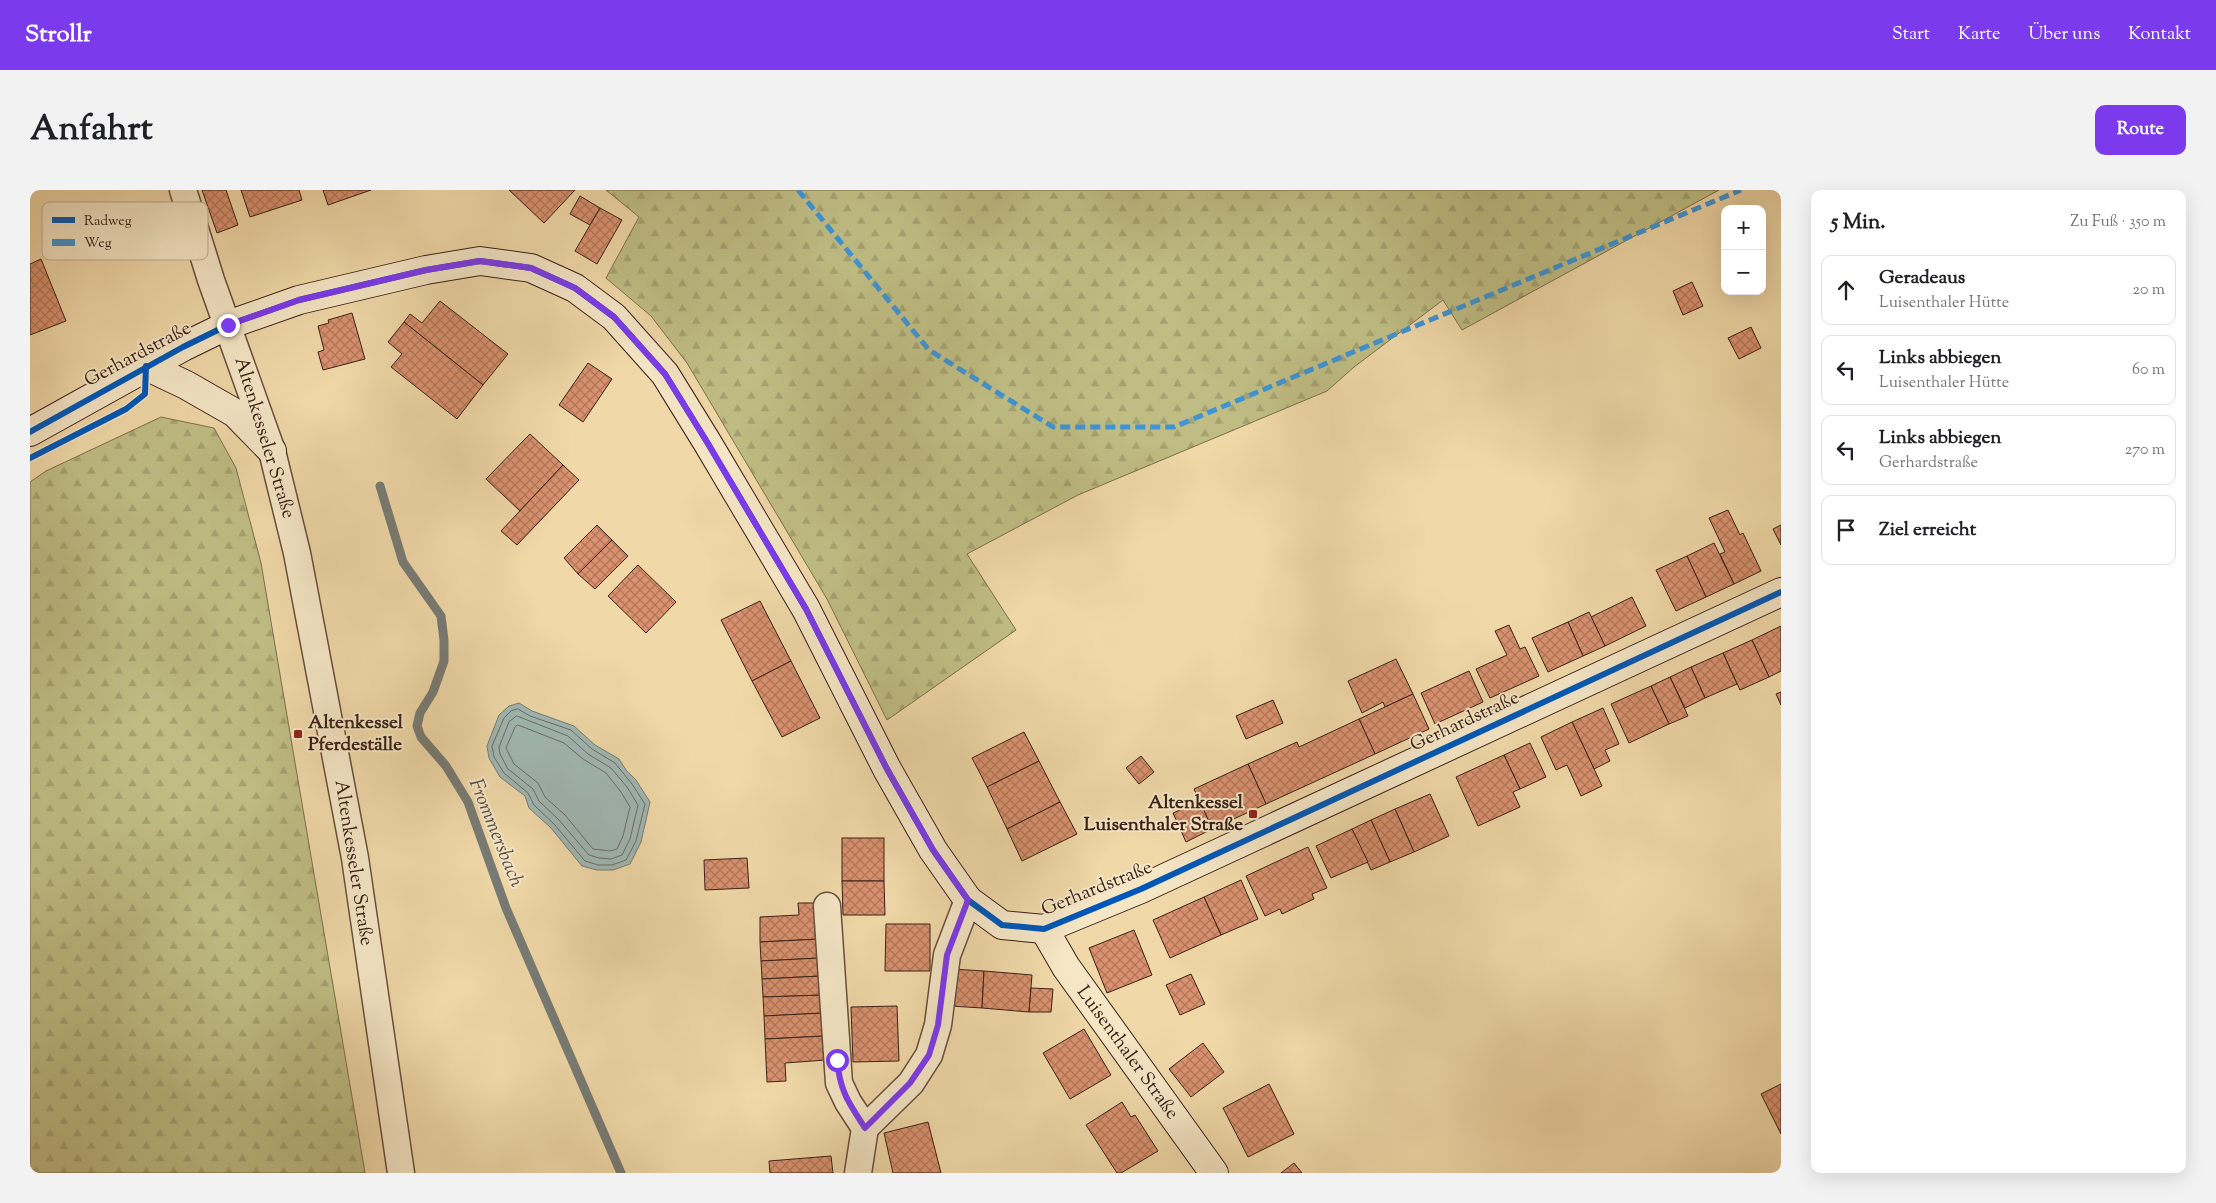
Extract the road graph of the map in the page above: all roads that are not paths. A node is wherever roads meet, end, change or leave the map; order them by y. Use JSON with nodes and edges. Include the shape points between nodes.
{"nodes":[{"id":1,"x":183,"y":190,"type":"edge"},
{"id":2,"x":187,"y":202,"type":"edge"},
{"id":3,"x":206,"y":260,"type":"edge"},
{"id":4,"x":228,"y":325,"type":"junction"},
{"id":5,"x":146,"y":366,"type":"junction"},
{"id":6,"x":30,"y":432,"type":"edge"},
{"id":7,"x":272,"y":451,"type":"junction"},
{"id":8,"x":1781,"y":592,"type":"edge"},
{"id":9,"x":968,"y":900,"type":"junction"},
{"id":10,"x":827,"y":906,"type":"dead end"},
{"id":11,"x":1044,"y":930,"type":"junction"},
{"id":12,"x":865,"y":1128,"type":"junction"},
{"id":13,"x":401,"y":1173,"type":"edge"},
{"id":14,"x":858,"y":1173,"type":"edge"},
{"id":15,"x":1214,"y":1173,"type":"edge"}],
"edges":[{"from":1,"to":2,"type":"street","name":"Altenkesseler Straße"},
{"from":3,"to":4,"type":"street","name":"Altenkesseler Straße"},
{"from":4,"to":5,"type":"street","name":"Gerhardstraße"},
{"from":4,"to":7,"type":"street","name":"Altenkesseler Straße"},
{"from":4,"to":9,"type":"street","name":"Gerhardstraße","via":[[299,300],[426,270],[480,261],[531,268],[575,288],[614,317],[665,374],[707,442],[806,609],[887,769],[933,850]]},
{"from":5,"to":6,"type":"street","name":"Gerhardstraße"},
{"from":5,"to":7,"type":"street","via":[[235,413]]},
{"from":7,"to":13,"type":"street","name":"Altenkesseler Straße","via":[[297,553],[355,858]]},
{"from":8,"to":11,"type":"street","name":"Gerhardstraße","via":[[1150,885]]},
{"from":9,"to":11,"type":"street","name":"Gerhardstraße","via":[[1002,925]]},
{"from":9,"to":12,"type":"street","via":[[947,955],[938,1025],[929,1055],[910,1083]]},
{"from":10,"to":12,"type":"street","via":[[839,1083]]},
{"from":11,"to":15,"type":"street","name":"Luisenthaler Straße","via":[[1066,967]]},
{"from":12,"to":14,"type":"street"}]}
